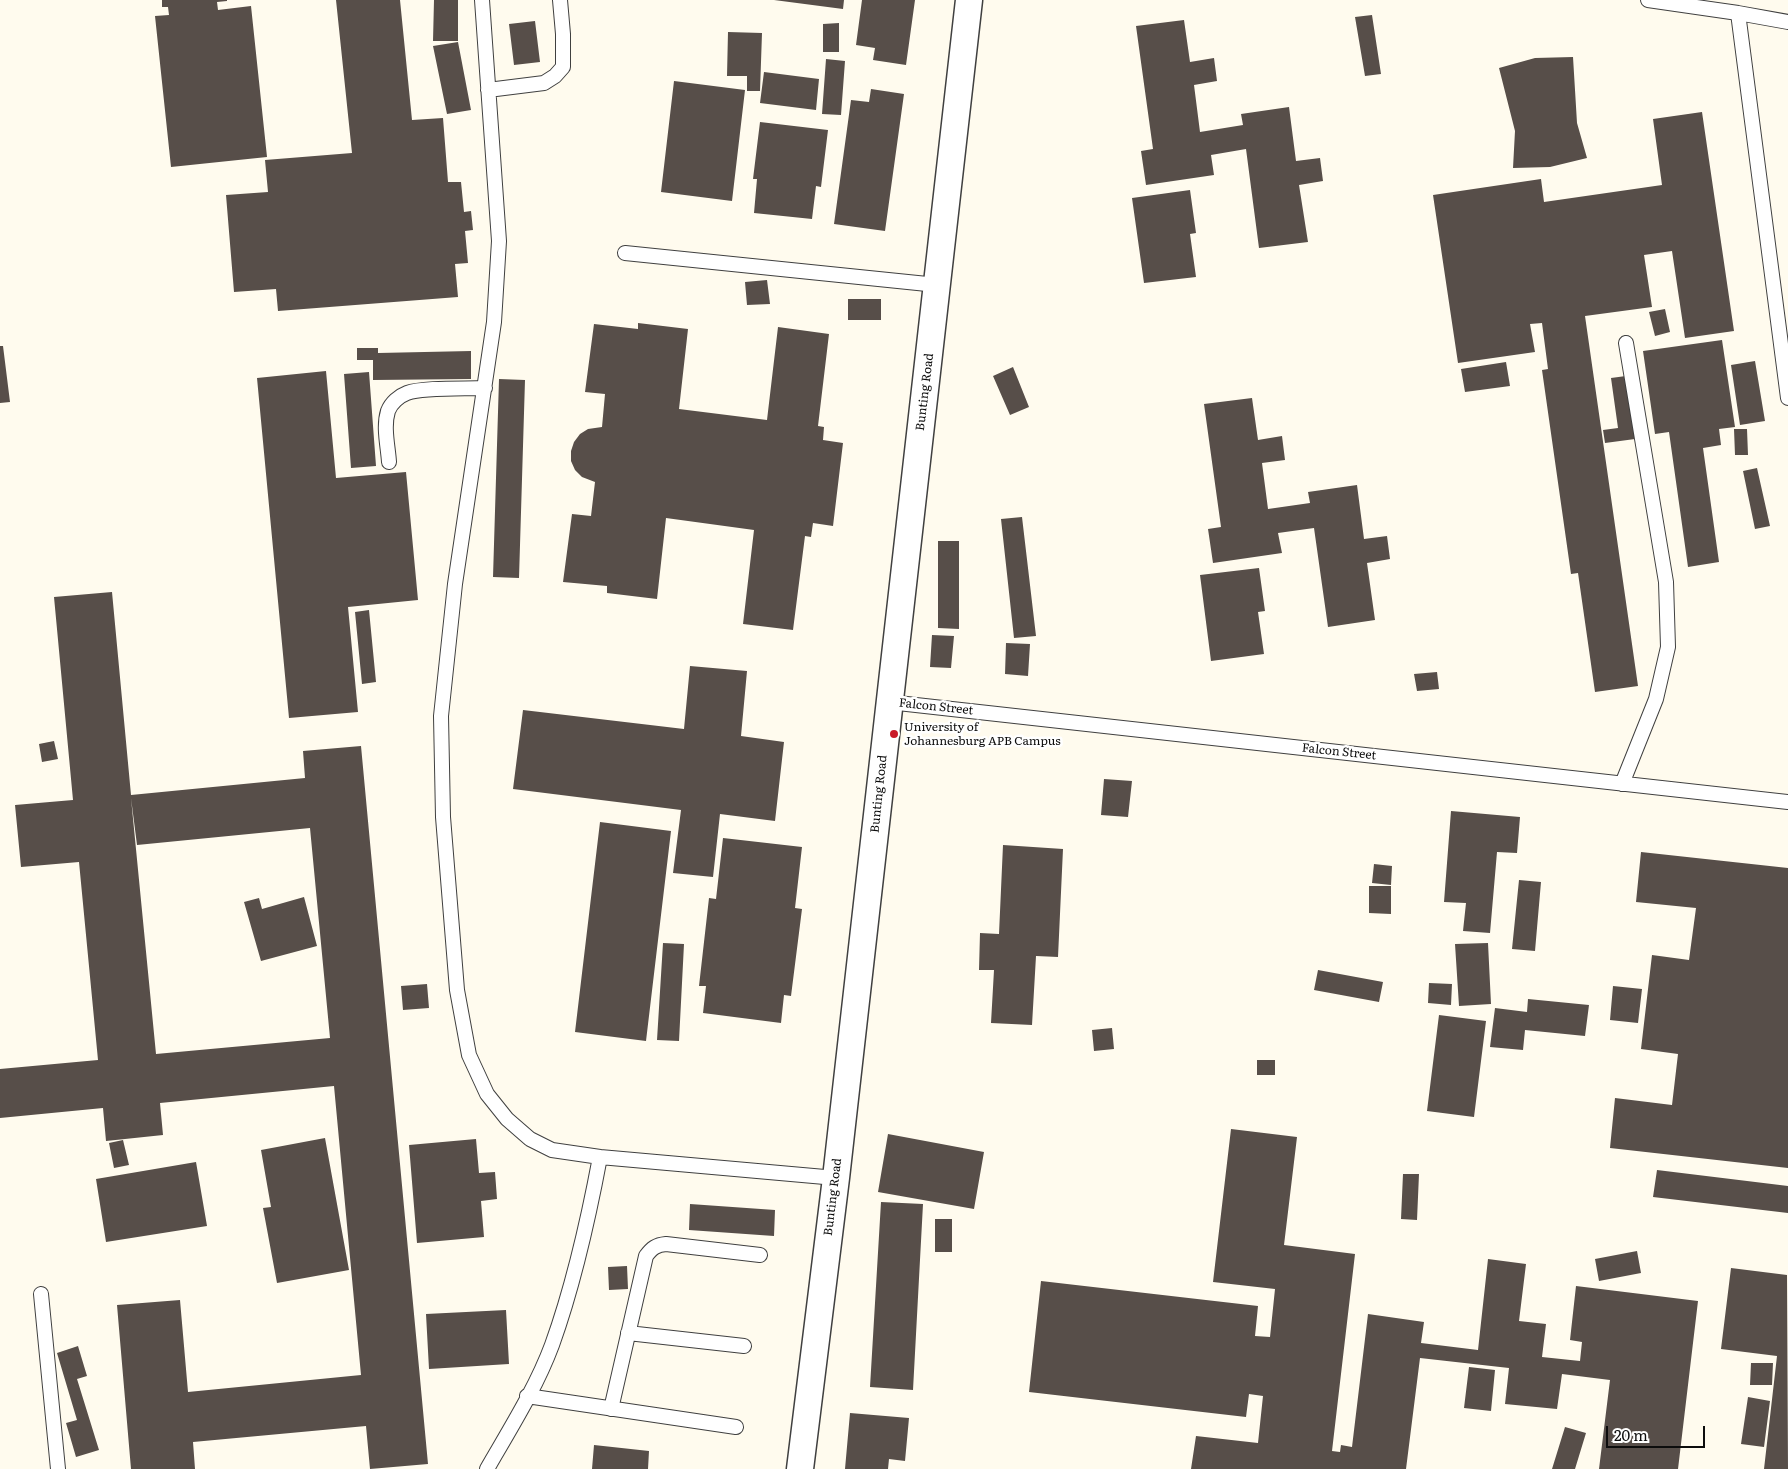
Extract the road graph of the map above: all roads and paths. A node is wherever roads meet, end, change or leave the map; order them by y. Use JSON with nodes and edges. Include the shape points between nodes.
{"nodes":[{"id":1,"x":482,"y":0,"type":"edge"},
{"id":2,"x":560,"y":0,"type":"edge"},
{"id":3,"x":969,"y":0,"type":"edge"},
{"id":4,"x":1648,"y":0,"type":"edge"},
{"id":5,"x":1738,"y":13,"type":"junction"},
{"id":6,"x":1788,"y":22,"type":"edge"},
{"id":7,"x":488,"y":90,"type":"junction"},
{"id":8,"x":625,"y":253,"type":"dead end"},
{"id":9,"x":937,"y":285,"type":"junction"},
{"id":10,"x":1626,"y":343,"type":"dead end"},
{"id":11,"x":485,"y":388,"type":"junction"},
{"id":12,"x":1788,"y":398,"type":"edge"},
{"id":13,"x":389,"y":462,"type":"dead end"},
{"id":14,"x":889,"y":702,"type":"junction"},
{"id":15,"x":1622,"y":784,"type":"junction"},
{"id":16,"x":1788,"y":802,"type":"edge"},
{"id":17,"x":600,"y":1157,"type":"junction"},
{"id":18,"x":836,"y":1178,"type":"junction"},
{"id":19,"x":760,"y":1255,"type":"dead end"},
{"id":20,"x":41,"y":1294,"type":"dead end"},
{"id":21,"x":628,"y":1333,"type":"junction"},
{"id":22,"x":744,"y":1346,"type":"dead end"},
{"id":23,"x":528,"y":1396,"type":"junction"},
{"id":24,"x":611,"y":1409,"type":"junction"},
{"id":25,"x":736,"y":1426,"type":"dead end"},
{"id":26,"x":58,"y":1469,"type":"edge"},
{"id":27,"x":487,"y":1469,"type":"edge"},
{"id":28,"x":800,"y":1469,"type":"edge"}],
"edges":[{"from":1,"to":7,"type":"lane"},
{"from":2,"to":7,"type":"lane","via":[[563,67],[544,83]]},
{"from":3,"to":9,"type":"street","name":"Bunting Road"},
{"from":4,"to":5,"type":"lane"},
{"from":5,"to":6,"type":"lane"},
{"from":5,"to":12,"type":"lane"},
{"from":7,"to":11,"type":"lane","via":[[499,241],[494,322]]},
{"from":8,"to":9,"type":"lane"},
{"from":9,"to":14,"type":"street","name":"Bunting Road"},
{"from":10,"to":15,"type":"lane","via":[[1666,582],[1668,647],[1656,699]]},
{"from":11,"to":13,"type":"lane","via":[[423,390],[408,392],[396,399],[388,410],[386,425]]},
{"from":11,"to":17,"type":"lane","via":[[455,584],[441,716],[443,817],[457,990],[470,1056],[488,1094],[507,1119],[530,1139],[552,1150]]},
{"from":14,"to":15,"type":"lane","name":"Falcon Street"},
{"from":14,"to":18,"type":"street","name":"Bunting Road"},
{"from":15,"to":16,"type":"lane","name":"Falcon Street"},
{"from":17,"to":18,"type":"lane"},
{"from":17,"to":23,"type":"lane","via":[[584,1239],[552,1345]]},
{"from":18,"to":28,"type":"street","name":"Bunting Road"},
{"from":19,"to":21,"type":"lane","via":[[657,1245],[646,1256]]},
{"from":20,"to":26,"type":"lane"},
{"from":21,"to":22,"type":"lane"},
{"from":21,"to":24,"type":"lane"},
{"from":23,"to":24,"type":"lane"},
{"from":23,"to":27,"type":"lane"},
{"from":24,"to":25,"type":"lane"}]}
